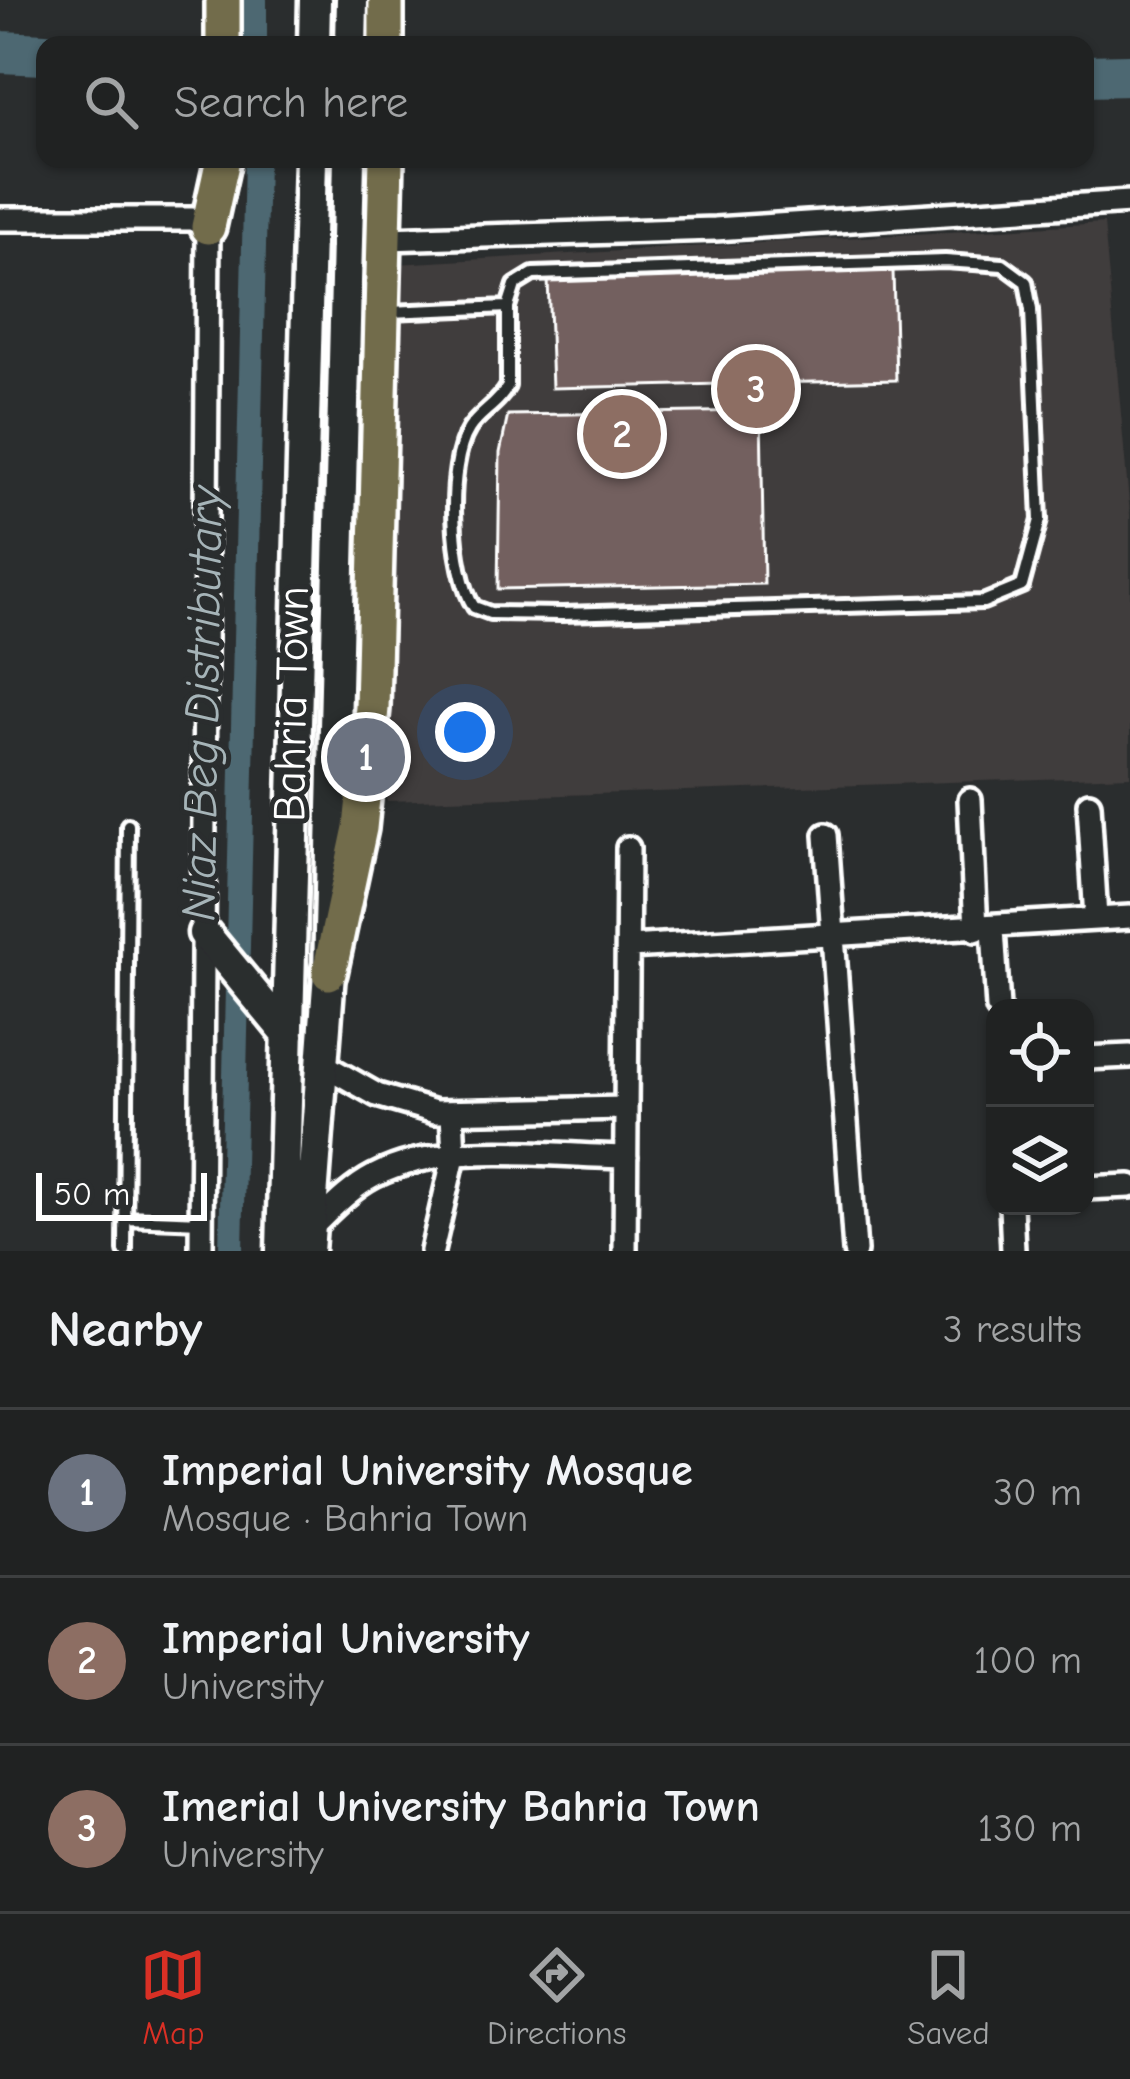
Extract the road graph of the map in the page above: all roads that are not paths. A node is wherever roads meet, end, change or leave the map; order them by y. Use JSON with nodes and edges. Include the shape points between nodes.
{"nodes":[{"id":1,"x":224,"y":0,"type":"edge"},
{"id":2,"x":315,"y":0,"type":"edge"},
{"id":3,"x":352,"y":0,"type":"edge"},
{"id":4,"x":386,"y":0,"type":"edge"},
{"id":5,"x":223,"y":36,"type":"edge"},
{"id":6,"x":314,"y":36,"type":"edge"},
{"id":7,"x":351,"y":36,"type":"edge"},
{"id":8,"x":386,"y":36,"type":"edge"},
{"id":9,"x":221,"y":168,"type":"edge"},
{"id":10,"x":311,"y":168,"type":"edge"},
{"id":11,"x":349,"y":168,"type":"edge"},
{"id":12,"x":386,"y":168,"type":"edge"},
{"id":13,"x":1130,"y":202,"type":"edge"},
{"id":14,"x":0,"y":219,"type":"edge"},
{"id":15,"x":208,"y":226,"type":"junction"},
{"id":16,"x":386,"y":239,"type":"junction"},
{"id":17,"x":508,"y":307,"type":"junction"},
{"id":18,"x":386,"y":312,"type":"junction"},
{"id":19,"x":970,"y":800,"type":"dead end"},
{"id":20,"x":1089,"y":804,"type":"dead end"},
{"id":21,"x":128,"y":825,"type":"dead end"},
{"id":22,"x":826,"y":835,"type":"dead end"},
{"id":23,"x":628,"y":848,"type":"dead end"},
{"id":24,"x":1130,"y":917,"type":"edge"},
{"id":25,"x":1096,"y":919,"type":"junction"},
{"id":26,"x":984,"y":929,"type":"junction"},
{"id":27,"x":204,"y":932,"type":"junction"},
{"id":28,"x":833,"y":938,"type":"junction"},
{"id":29,"x":629,"y":947,"type":"junction"},
{"id":30,"x":329,"y":973,"type":"junction"},
{"id":31,"x":996,"y":999,"type":"edge"},
{"id":32,"x":288,"y":1035,"type":"junction"},
{"id":33,"x":1130,"y":1056,"type":"edge"},
{"id":34,"x":1094,"y":1058,"type":"edge"},
{"id":35,"x":326,"y":1066,"type":"junction"},
{"id":36,"x":625,"y":1108,"type":"junction"},
{"id":37,"x":452,"y":1112,"type":"junction"},
{"id":38,"x":454,"y":1156,"type":"junction"},
{"id":39,"x":626,"y":1157,"type":"junction"},
{"id":40,"x":1130,"y":1186,"type":"edge"},
{"id":41,"x":1094,"y":1188,"type":"edge"},
{"id":42,"x":1011,"y":1215,"type":"edge"},
{"id":43,"x":127,"y":1219,"type":"junction"},
{"id":44,"x":201,"y":1222,"type":"junction"},
{"id":45,"x":308,"y":1240,"type":"edge"},
{"id":46,"x":125,"y":1251,"type":"edge"},
{"id":47,"x":201,"y":1251,"type":"edge"},
{"id":48,"x":282,"y":1251,"type":"edge"},
{"id":49,"x":432,"y":1251,"type":"edge"},
{"id":50,"x":625,"y":1251,"type":"edge"},
{"id":51,"x":855,"y":1251,"type":"edge"},
{"id":52,"x":1013,"y":1251,"type":"edge"}],
"edges":[{"from":1,"to":5,"type":"main road"},
{"from":2,"to":6,"type":"main road"},
{"from":3,"to":7,"type":"main road"},
{"from":4,"to":8,"type":"main road"},
{"from":9,"to":15,"type":"main road"},
{"from":10,"to":32,"type":"main road","name":"Bahria Town"},
{"from":11,"to":30,"type":"main road","name":"Bahria Town"},
{"from":12,"to":16,"type":"main road"},
{"from":13,"to":16,"type":"street","via":[[715,229]]},
{"from":14,"to":15,"type":"street","via":[[192,219]]},
{"from":15,"to":27,"type":"street"},
{"from":16,"to":18,"type":"main road"},
{"from":17,"to":17,"type":"lane","via":[[508,386],[470,428],[459,454],[457,556],[475,608],[562,614],[983,602],[1022,586],[1040,520],[1031,310],[1026,282],[1004,265],[532,274],[515,285]]},
{"from":17,"to":18,"type":"lane"},
{"from":18,"to":30,"type":"main road","via":[[372,708],[360,828]]},
{"from":19,"to":26,"type":"street"},
{"from":20,"to":25,"type":"street"},
{"from":21,"to":43,"type":"lane"},
{"from":22,"to":28,"type":"street"},
{"from":23,"to":29,"type":"street"},
{"from":24,"to":25,"type":"street"},
{"from":25,"to":26,"type":"street"},
{"from":26,"to":28,"type":"street"},
{"from":26,"to":31,"type":"street"},
{"from":27,"to":32,"type":"main road"},
{"from":27,"to":44,"type":"street"},
{"from":28,"to":29,"type":"street"},
{"from":28,"to":51,"type":"street"},
{"from":29,"to":36,"type":"street"},
{"from":30,"to":35,"type":"main road","name":"Bahria Town"},
{"from":32,"to":48,"type":"main road","name":"Bahria Town"},
{"from":33,"to":34,"type":"street"},
{"from":35,"to":37,"type":"street","via":[[377,1095]]},
{"from":35,"to":45,"type":"main road","name":"Bahria Town"},
{"from":36,"to":37,"type":"street"},
{"from":36,"to":39,"type":"street"},
{"from":37,"to":38,"type":"street"},
{"from":38,"to":39,"type":"street"},
{"from":38,"to":45,"type":"street","via":[[380,1173]]},
{"from":38,"to":49,"type":"street"},
{"from":39,"to":50,"type":"street"},
{"from":40,"to":41,"type":"street"},
{"from":42,"to":52,"type":"street"},
{"from":43,"to":44,"type":"lane"},
{"from":43,"to":46,"type":"lane"},
{"from":44,"to":47,"type":"street"}]}
